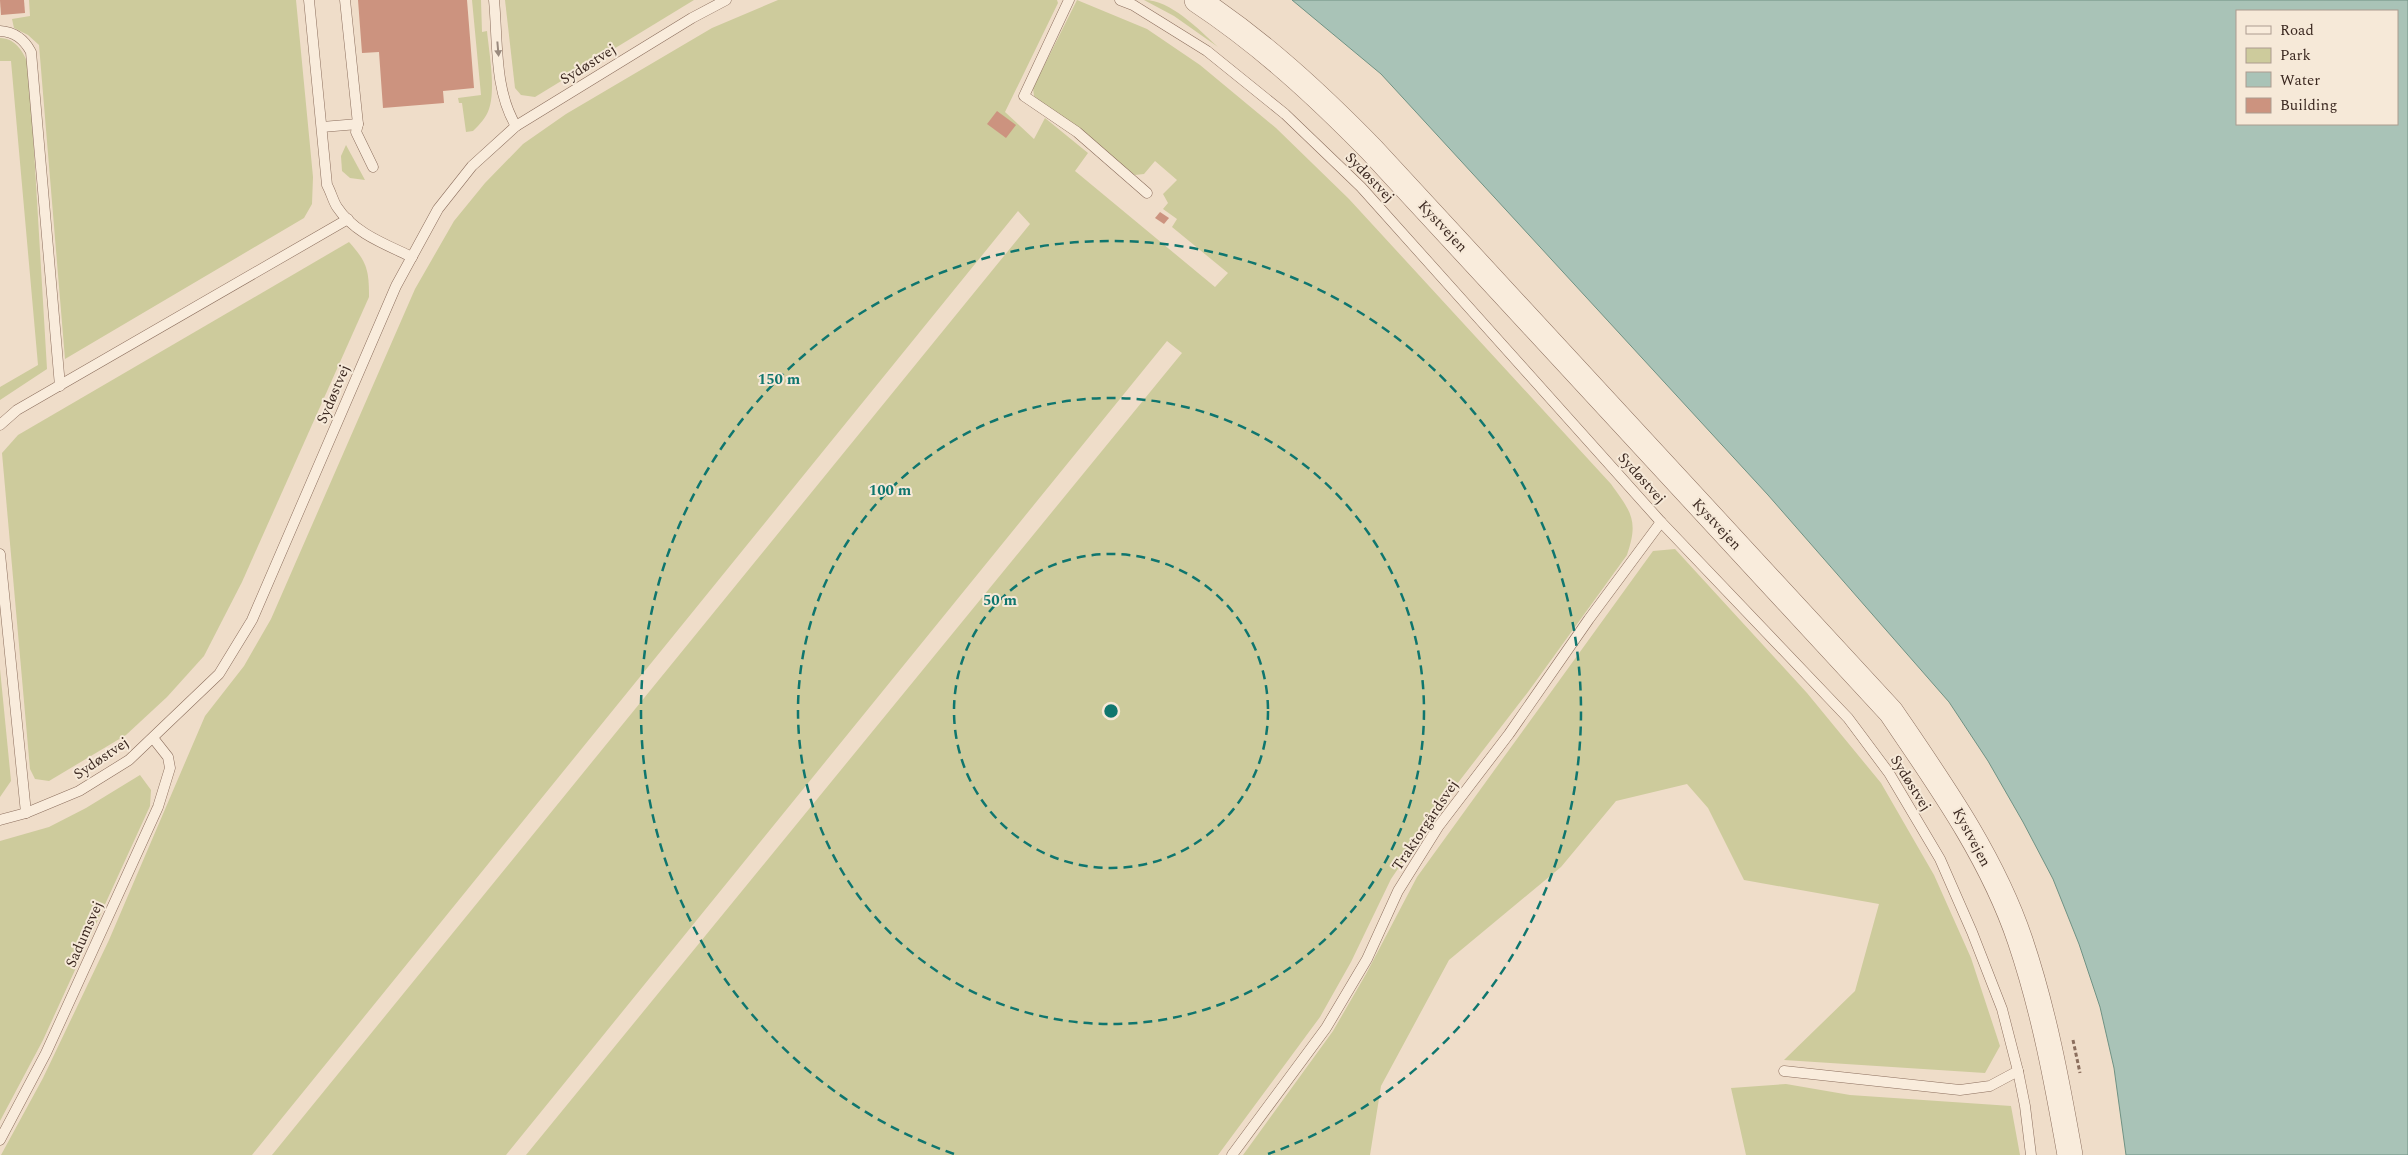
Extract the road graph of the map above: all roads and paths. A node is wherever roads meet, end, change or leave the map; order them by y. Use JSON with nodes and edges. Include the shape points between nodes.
{"nodes":[{"id":1,"x":309,"y":0,"type":"edge"},
{"id":2,"x":345,"y":0,"type":"edge"},
{"id":3,"x":494,"y":0,"type":"edge"},
{"id":4,"x":726,"y":0,"type":"edge"},
{"id":5,"x":1069,"y":0,"type":"edge"},
{"id":6,"x":1120,"y":0,"type":"edge"},
{"id":7,"x":1197,"y":0,"type":"edge"},
{"id":8,"x":0,"y":31,"type":"edge"},
{"id":9,"x":358,"y":124,"type":"junction"},
{"id":10,"x":516,"y":126,"type":"junction"},
{"id":11,"x":322,"y":127,"type":"junction"},
{"id":12,"x":373,"y":167,"type":"dead end"},
{"id":13,"x":1147,"y":193,"type":"dead end"},
{"id":14,"x":348,"y":219,"type":"junction"},
{"id":15,"x":412,"y":257,"type":"junction"},
{"id":16,"x":60,"y":386,"type":"junction"},
{"id":17,"x":0,"y":425,"type":"edge"},
{"id":18,"x":1661,"y":522,"type":"junction"},
{"id":19,"x":0,"y":554,"type":"edge"},
{"id":20,"x":153,"y":738,"type":"junction"},
{"id":21,"x":26,"y":813,"type":"junction"},
{"id":22,"x":0,"y":820,"type":"edge"},
{"id":23,"x":1784,"y":1071,"type":"dead end"},
{"id":24,"x":2018,"y":1071,"type":"junction"},
{"id":25,"x":0,"y":1140,"type":"edge"},
{"id":26,"x":1232,"y":1155,"type":"edge"},
{"id":27,"x":2030,"y":1155,"type":"edge"},
{"id":28,"x":2070,"y":1155,"type":"edge"}],
"edges":[{"from":1,"to":11,"type":"lane"},
{"from":2,"to":9,"type":"lane"},
{"from":3,"to":10,"type":"lane","one_way":true,"via":[[502,93]]},
{"from":4,"to":10,"type":"lane","name":"Sydøstvej"},
{"from":5,"to":13,"type":"lane","via":[[1024,96],[1077,132]]},
{"from":6,"to":18,"type":"lane","name":"Sydøstvej","via":[[1207,51],[1285,114],[1361,187]]},
{"from":7,"to":28,"type":"street","name":"Kystvejen","via":[[1237,26],[1312,89],[1371,149],[1891,712],[1954,804],[1987,865],[2020,939],[2049,1038]]},
{"from":8,"to":16,"type":"lane","via":[[21,38],[31,52]]},
{"from":9,"to":11,"type":"lane"},
{"from":9,"to":12,"type":"lane","via":[[356,132]]},
{"from":10,"to":15,"type":"lane","name":"Sydøstvej","via":[[472,166],[438,209]]},
{"from":11,"to":14,"type":"lane","via":[[328,185],[337,207]]},
{"from":14,"to":15,"type":"lane","via":[[369,236]]},
{"from":14,"to":16,"type":"lane"},
{"from":15,"to":20,"type":"lane","name":"Sydøstvej","via":[[396,286],[252,620],[219,674]]},
{"from":16,"to":17,"type":"lane","via":[[17,410]]},
{"from":18,"to":24,"type":"lane","name":"Sydøstvej","via":[[1848,718],[1889,773],[1940,859],[1972,932],[2002,1009]]},
{"from":18,"to":26,"type":"lane","name":"Traktorgårdsvej","via":[[1438,827],[1398,891],[1368,959],[1326,1028]]},
{"from":19,"to":21,"type":"lane"},
{"from":20,"to":21,"type":"lane","name":"Sydøstvej","via":[[128,760],[79,791]]},
{"from":20,"to":25,"type":"lane","name":"Sadumsvej","via":[[168,757],[170,768],[158,807],[46,1054]]},
{"from":21,"to":22,"type":"lane","name":"Sydøstvej"},
{"from":23,"to":24,"type":"lane","via":[[1960,1090],[1990,1086]]},
{"from":24,"to":27,"type":"lane","name":"Sydøstvej","via":[[2026,1106]]}]}
